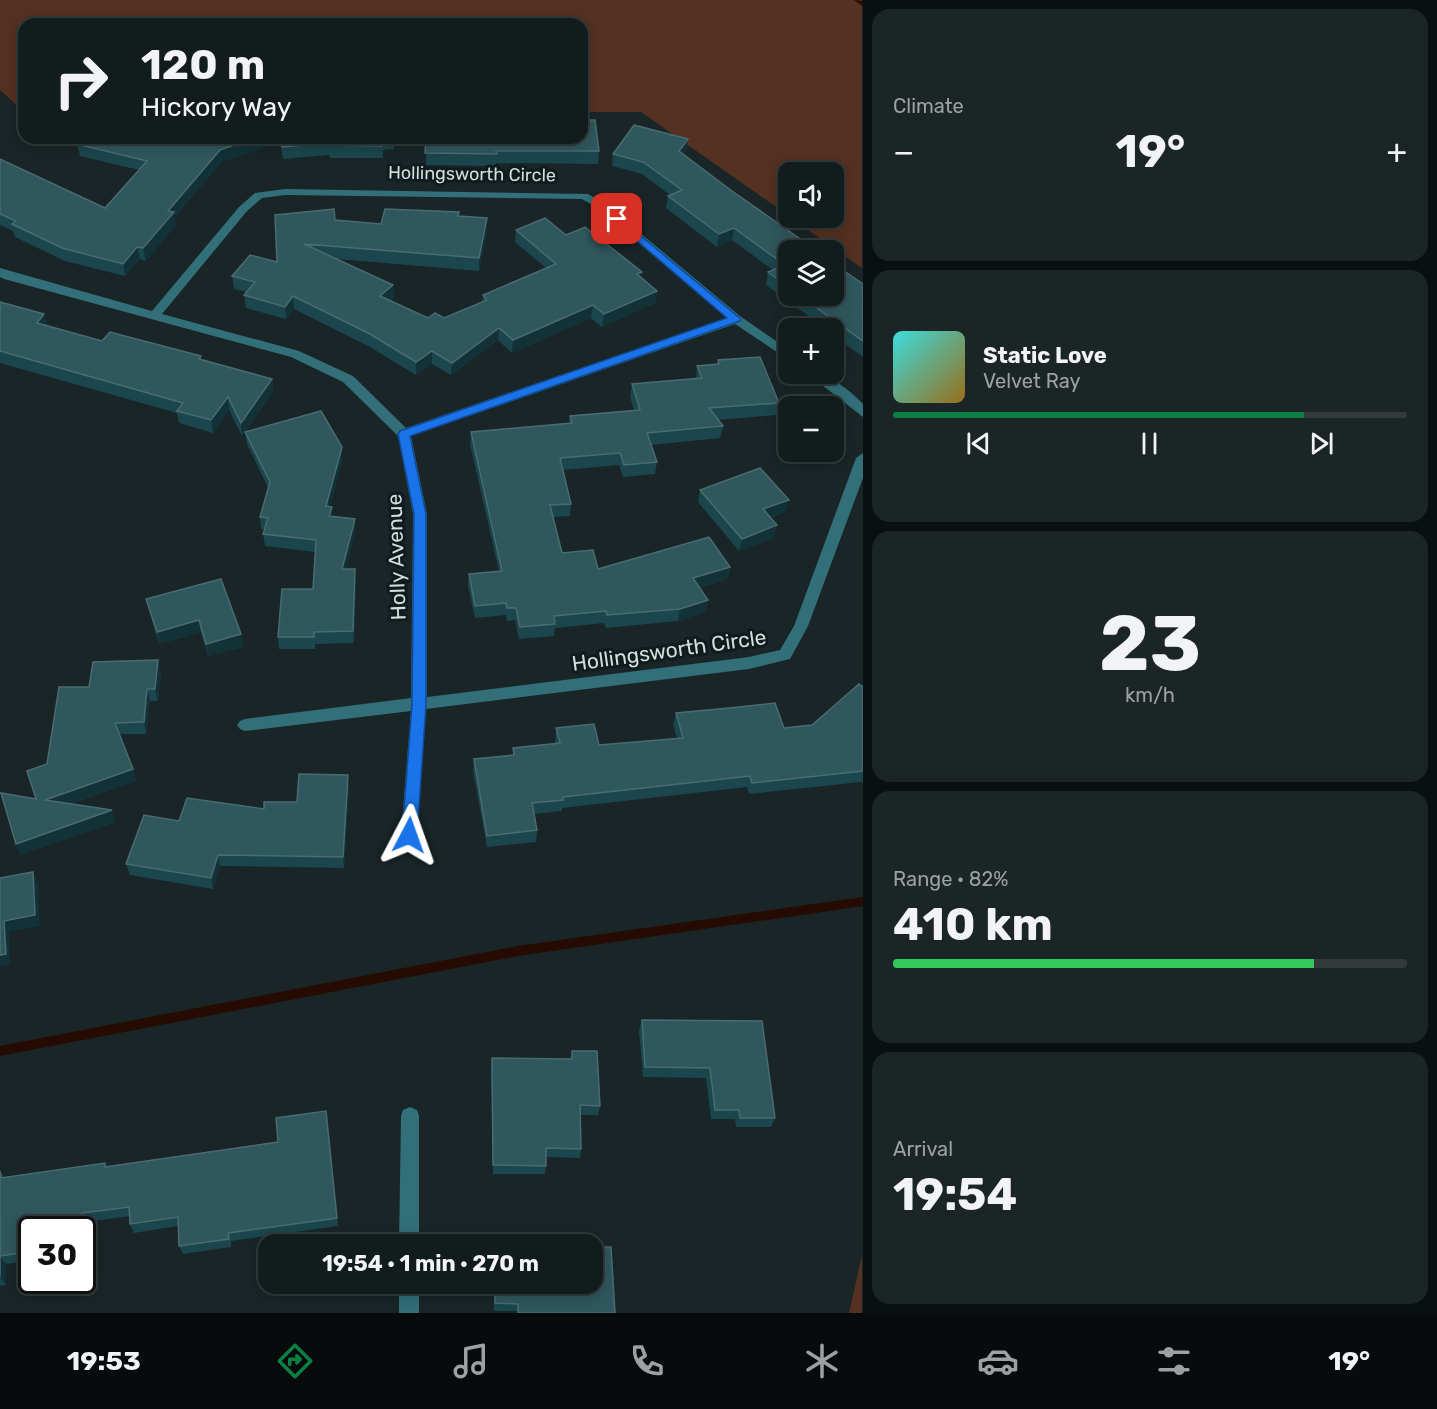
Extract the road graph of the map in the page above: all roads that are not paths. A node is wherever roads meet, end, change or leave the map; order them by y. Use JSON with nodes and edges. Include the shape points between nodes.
{"nodes":[{"id":1,"x":0,"y":272,"type":"edge"},
{"id":2,"x":155,"y":315,"type":"junction"},
{"id":3,"x":736,"y":319,"type":"junction"},
{"id":4,"x":778,"y":348,"type":"edge"},
{"id":5,"x":829,"y":384,"type":"edge"},
{"id":6,"x":862,"y":413,"type":"edge"},
{"id":7,"x":404,"y":434,"type":"junction"},
{"id":8,"x":862,"y":458,"type":"edge"},
{"id":9,"x":419,"y":705,"type":"junction"},
{"id":10,"x":245,"y":725,"type":"dead end"},
{"id":11,"x":409,"y":835,"type":"dead end"},
{"id":12,"x":410,"y":1116,"type":"dead end"},
{"id":13,"x":409,"y":1234,"type":"edge"},
{"id":14,"x":409,"y":1294,"type":"edge"},
{"id":15,"x":409,"y":1313,"type":"edge"}],
"edges":[{"from":1,"to":2,"type":"street"},
{"from":2,"to":3,"type":"street","name":"Hollingsworth Circle","via":[[243,209],[260,195],[285,192],[584,196],[600,205]]},
{"from":2,"to":7,"type":"street","via":[[295,354],[348,379]]},
{"from":3,"to":4,"type":"street","name":"Hollingsworth Circle"},
{"from":3,"to":7,"type":"street"},
{"from":5,"to":6,"type":"street"},
{"from":7,"to":9,"type":"street","name":"Holly Avenue","via":[[420,514]]},
{"from":8,"to":9,"type":"street","name":"Hollingsworth Circle","via":[[801,626],[785,655],[749,663]]},
{"from":9,"to":10,"type":"street"},
{"from":9,"to":11,"type":"street","name":"Holly Avenue"},
{"from":12,"to":13,"type":"street"},
{"from":14,"to":15,"type":"street"}]}
